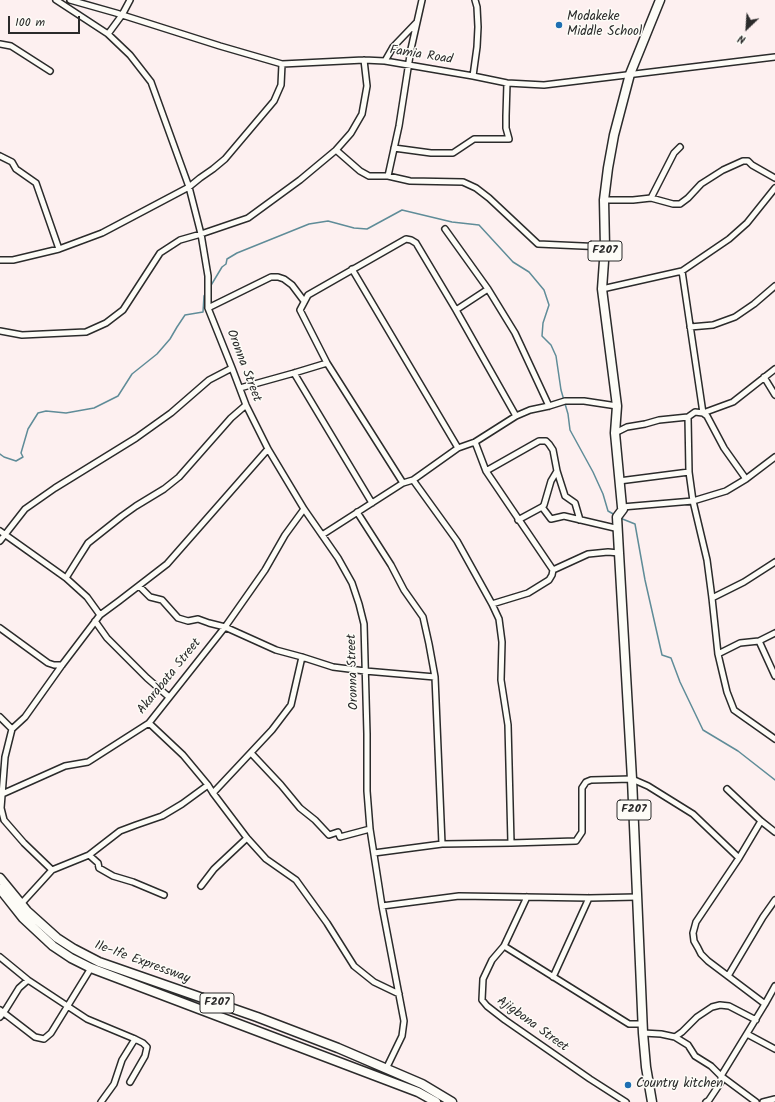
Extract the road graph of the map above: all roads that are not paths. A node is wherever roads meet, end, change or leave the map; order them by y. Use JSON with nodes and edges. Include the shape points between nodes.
{"nodes":[{"id":1,"x":56,"y":0,"type":"edge"},
{"id":2,"x":70,"y":0,"type":"edge"},
{"id":3,"x":130,"y":0,"type":"edge"},
{"id":4,"x":422,"y":0,"type":"edge"},
{"id":5,"x":475,"y":0,"type":"edge"},
{"id":6,"x":660,"y":0,"type":"edge"},
{"id":7,"x":122,"y":15,"type":"junction"},
{"id":8,"x":417,"y":23,"type":"junction"},
{"id":9,"x":108,"y":34,"type":"junction"},
{"id":10,"x":0,"y":44,"type":"edge"},
{"id":11,"x":775,"y":57,"type":"edge"},
{"id":12,"x":364,"y":60,"type":"junction"},
{"id":13,"x":385,"y":61,"type":"junction"},
{"id":14,"x":282,"y":64,"type":"junction"},
{"id":15,"x":408,"y":64,"type":"junction"},
{"id":16,"x":50,"y":71,"type":"dead end"},
{"id":17,"x":630,"y":74,"type":"junction"},
{"id":18,"x":473,"y":76,"type":"junction"},
{"id":19,"x":507,"y":83,"type":"junction"},
{"id":20,"x":680,"y":147,"type":"dead end"},
{"id":21,"x":394,"y":148,"type":"junction"},
{"id":22,"x":336,"y":150,"type":"junction"},
{"id":23,"x":0,"y":156,"type":"edge"},
{"id":24,"x":388,"y":176,"type":"junction"},
{"id":25,"x":775,"y":178,"type":"edge"},
{"id":26,"x":189,"y":187,"type":"junction"},
{"id":27,"x":775,"y":188,"type":"edge"},
{"id":28,"x":651,"y":198,"type":"junction"},
{"id":29,"x":604,"y":200,"type":"junction"},
{"id":30,"x":445,"y":229,"type":"dead end"},
{"id":31,"x":201,"y":234,"type":"junction"},
{"id":32,"x":605,"y":246,"type":"junction"},
{"id":33,"x":58,"y":249,"type":"junction"},
{"id":34,"x":0,"y":260,"type":"edge"},
{"id":35,"x":352,"y":270,"type":"junction"},
{"id":36,"x":682,"y":271,"type":"junction"},
{"id":37,"x":775,"y":286,"type":"edge"},
{"id":38,"x":488,"y":289,"type":"junction"},
{"id":39,"x":602,"y":289,"type":"junction"},
{"id":40,"x":304,"y":301,"type":"junction"},
{"id":41,"x":208,"y":307,"type":"junction"},
{"id":42,"x":456,"y":310,"type":"junction"},
{"id":43,"x":690,"y":327,"type":"junction"},
{"id":44,"x":0,"y":331,"type":"edge"},
{"id":45,"x":327,"y":362,"type":"junction"},
{"id":46,"x":232,"y":368,"type":"junction"},
{"id":47,"x":775,"y":369,"type":"edge"},
{"id":48,"x":294,"y":373,"type":"junction"},
{"id":49,"x":764,"y":377,"type":"junction"},
{"id":50,"x":240,"y":388,"type":"junction"},
{"id":51,"x":775,"y":395,"type":"edge"},
{"id":52,"x":246,"y":405,"type":"junction"},
{"id":53,"x":549,"y":406,"type":"junction"},
{"id":54,"x":617,"y":406,"type":"junction"},
{"id":55,"x":703,"y":414,"type":"junction"},
{"id":56,"x":516,"y":416,"type":"junction"},
{"id":57,"x":688,"y":417,"type":"junction"},
{"id":58,"x":615,"y":433,"type":"junction"},
{"id":59,"x":475,"y":442,"type":"junction"},
{"id":60,"x":458,"y":448,"type":"junction"},
{"id":61,"x":268,"y":450,"type":"junction"},
{"id":62,"x":775,"y":458,"type":"edge"},
{"id":63,"x":486,"y":471,"type":"junction"},
{"id":64,"x":557,"y":472,"type":"junction"},
{"id":65,"x":689,"y":472,"type":"junction"},
{"id":66,"x":746,"y":479,"type":"junction"},
{"id":67,"x":413,"y":480,"type":"junction"},
{"id":68,"x":619,"y":481,"type":"junction"},
{"id":69,"x":403,"y":483,"type":"junction"},
{"id":70,"x":693,"y":501,"type":"junction"},
{"id":71,"x":372,"y":503,"type":"junction"},
{"id":72,"x":542,"y":507,"type":"junction"},
{"id":73,"x":622,"y":508,"type":"junction"},
{"id":74,"x":304,"y":509,"type":"junction"},
{"id":75,"x":357,"y":512,"type":"junction"},
{"id":76,"x":518,"y":520,"type":"junction"},
{"id":77,"x":580,"y":520,"type":"junction"},
{"id":78,"x":617,"y":522,"type":"junction"},
{"id":79,"x":0,"y":531,"type":"edge"},
{"id":80,"x":6,"y":535,"type":"junction"},
{"id":81,"x":322,"y":535,"type":"junction"},
{"id":82,"x":0,"y":541,"type":"edge"},
{"id":83,"x":619,"y":553,"type":"junction"},
{"id":84,"x":775,"y":562,"type":"edge"},
{"id":85,"x":553,"y":570,"type":"junction"},
{"id":86,"x":66,"y":578,"type":"junction"},
{"id":87,"x":139,"y":586,"type":"junction"},
{"id":88,"x":712,"y":598,"type":"junction"},
{"id":89,"x":492,"y":604,"type":"junction"},
{"id":90,"x":100,"y":615,"type":"junction"},
{"id":91,"x":95,"y":621,"type":"junction"},
{"id":92,"x":225,"y":627,"type":"junction"},
{"id":93,"x":0,"y":628,"type":"edge"},
{"id":94,"x":775,"y":633,"type":"edge"},
{"id":95,"x":760,"y":641,"type":"junction"},
{"id":96,"x":718,"y":654,"type":"junction"},
{"id":97,"x":302,"y":657,"type":"junction"},
{"id":98,"x":62,"y":665,"type":"junction"},
{"id":99,"x":365,"y":671,"type":"junction"},
{"id":100,"x":775,"y":676,"type":"edge"},
{"id":101,"x":435,"y":677,"type":"junction"},
{"id":102,"x":169,"y":697,"type":"junction"},
{"id":103,"x":0,"y":717,"type":"edge"},
{"id":104,"x":149,"y":723,"type":"junction"},
{"id":105,"x":12,"y":729,"type":"junction"},
{"id":106,"x":775,"y":738,"type":"edge"},
{"id":107,"x":250,"y":753,"type":"junction"},
{"id":108,"x":632,"y":779,"type":"junction"},
{"id":109,"x":208,"y":785,"type":"junction"},
{"id":110,"x":727,"y":789,"type":"dead end"},
{"id":111,"x":212,"y":793,"type":"junction"},
{"id":112,"x":1,"y":795,"type":"edge"},
{"id":113,"x":761,"y":821,"type":"junction"},
{"id":114,"x":370,"y":829,"type":"junction"},
{"id":115,"x":775,"y":832,"type":"edge"},
{"id":116,"x":247,"y":838,"type":"junction"},
{"id":117,"x":511,"y":843,"type":"junction"},
{"id":118,"x":442,"y":844,"type":"junction"},
{"id":119,"x":374,"y":853,"type":"junction"},
{"id":120,"x":89,"y":856,"type":"junction"},
{"id":121,"x":739,"y":858,"type":"junction"},
{"id":122,"x":52,"y":870,"type":"junction"},
{"id":123,"x":0,"y":878,"type":"edge"},
{"id":124,"x":201,"y":886,"type":"dead end"},
{"id":125,"x":1,"y":893,"type":"edge"},
{"id":126,"x":164,"y":895,"type":"dead end"},
{"id":127,"x":637,"y":896,"type":"junction"},
{"id":128,"x":527,"y":897,"type":"junction"},
{"id":129,"x":589,"y":898,"type":"junction"},
{"id":130,"x":775,"y":900,"type":"edge"},
{"id":131,"x":21,"y":904,"type":"junction"},
{"id":132,"x":382,"y":906,"type":"junction"},
{"id":133,"x":504,"y":946,"type":"junction"},
{"id":134,"x":0,"y":957,"type":"edge"},
{"id":135,"x":91,"y":968,"type":"junction"},
{"id":136,"x":728,"y":976,"type":"junction"},
{"id":137,"x":553,"y":977,"type":"junction"},
{"id":138,"x":28,"y":980,"type":"junction"},
{"id":139,"x":775,"y":986,"type":"edge"},
{"id":140,"x":399,"y":994,"type":"junction"},
{"id":141,"x":766,"y":1004,"type":"junction"},
{"id":142,"x":67,"y":1006,"type":"junction"},
{"id":143,"x":1,"y":1014,"type":"edge"},
{"id":144,"x":756,"y":1020,"type":"junction"},
{"id":145,"x":643,"y":1024,"type":"junction"},
{"id":146,"x":643,"y":1033,"type":"junction"},
{"id":147,"x":747,"y":1034,"type":"junction"},
{"id":148,"x":675,"y":1038,"type":"junction"},
{"id":149,"x":135,"y":1039,"type":"junction"},
{"id":150,"x":775,"y":1050,"type":"edge"},
{"id":151,"x":386,"y":1069,"type":"junction"},
{"id":152,"x":721,"y":1076,"type":"junction"},
{"id":153,"x":130,"y":1082,"type":"dead end"},
{"id":154,"x":775,"y":1099,"type":"edge"},
{"id":155,"x":102,"y":1102,"type":"edge"},
{"id":156,"x":436,"y":1102,"type":"edge"},
{"id":157,"x":452,"y":1102,"type":"edge"},
{"id":158,"x":626,"y":1102,"type":"edge"},
{"id":159,"x":652,"y":1102,"type":"edge"},
{"id":160,"x":706,"y":1102,"type":"edge"},
{"id":161,"x":756,"y":1102,"type":"edge"},
{"id":162,"x":763,"y":1102,"type":"edge"}],
"edges":[{"from":1,"to":9,"type":"street"},
{"from":2,"to":7,"type":"street","name":"Famia Road"},
{"from":3,"to":7,"type":"street"},
{"from":4,"to":8,"type":"street"},
{"from":5,"to":18,"type":"street","via":[[478,27]]},
{"from":6,"to":17,"type":"main road","number":"F207"},
{"from":7,"to":9,"type":"street"},
{"from":7,"to":14,"type":"street","name":"Famia Road"},
{"from":8,"to":13,"type":"street","via":[[393,47]]},
{"from":8,"to":15,"type":"street"},
{"from":9,"to":26,"type":"street","via":[[130,55],[151,82]]},
{"from":10,"to":16,"type":"street","via":[[11,46]]},
{"from":11,"to":17,"type":"street","name":"Famia Road"},
{"from":12,"to":13,"type":"street","name":"Famia Road"},
{"from":12,"to":14,"type":"street","name":"Famia Road"},
{"from":12,"to":22,"type":"street","via":[[367,86],[362,114],[351,133]]},
{"from":13,"to":15,"type":"street","name":"Famia Road"},
{"from":14,"to":26,"type":"street","via":[[281,85],[274,101],[225,159]]},
{"from":15,"to":18,"type":"street","name":"Famia Road"},
{"from":15,"to":21,"type":"street"},
{"from":17,"to":19,"type":"street","name":"Famia Road","via":[[544,85]]},
{"from":17,"to":29,"type":"main road","number":"F207","via":[[614,135]]},
{"from":18,"to":19,"type":"street","name":"Famia Road"},
{"from":19,"to":21,"type":"street","via":[[506,128],[509,139],[474,139],[453,153]]},
{"from":20,"to":28,"type":"street","via":[[674,153]]},
{"from":21,"to":24,"type":"street"},
{"from":22,"to":24,"type":"street","via":[[360,172],[369,176]]},
{"from":22,"to":31,"type":"street","via":[[248,218]]},
{"from":23,"to":33,"type":"street","via":[[12,162],[16,169],[36,182]]},
{"from":24,"to":32,"type":"street","via":[[410,181],[463,182],[489,198],[538,244]]},
{"from":25,"to":28,"type":"street","via":[[748,161],[743,161],[701,184],[680,204]]},
{"from":26,"to":31,"type":"street"},
{"from":26,"to":33,"type":"street","via":[[102,233]]},
{"from":27,"to":36,"type":"street","via":[[747,223],[729,239]]},
{"from":28,"to":29,"type":"street"},
{"from":29,"to":32,"type":"main road","number":"F207"},
{"from":30,"to":38,"type":"street"},
{"from":31,"to":41,"type":"street","via":[[208,276]]},
{"from":31,"to":44,"type":"street","via":[[180,240],[160,253],[123,310],[106,323],[86,332],[22,335]]},
{"from":32,"to":39,"type":"main road","number":"F207"},
{"from":33,"to":34,"type":"street","via":[[13,260]]},
{"from":35,"to":40,"type":"street","via":[[308,296]]},
{"from":35,"to":42,"type":"street","via":[[406,239],[412,240]]},
{"from":35,"to":60,"type":"street"},
{"from":36,"to":39,"type":"street"},
{"from":36,"to":43,"type":"street"},
{"from":37,"to":43,"type":"street","via":[[735,317],[713,325]]},
{"from":38,"to":42,"type":"street"},
{"from":38,"to":53,"type":"street","via":[[515,333]]},
{"from":39,"to":54,"type":"main road","number":"F207"},
{"from":40,"to":41,"type":"street","via":[[284,279],[271,277]]},
{"from":40,"to":45,"type":"street","via":[[300,310]]},
{"from":41,"to":46,"type":"street","name":"Oronna Street"},
{"from":42,"to":56,"type":"street"},
{"from":43,"to":55,"type":"street"},
{"from":45,"to":48,"type":"street"},
{"from":45,"to":69,"type":"street"},
{"from":46,"to":50,"type":"street","name":"Oronna Street"},
{"from":46,"to":80,"type":"street","via":[[209,380],[171,413],[136,438],[54,488],[25,509]]},
{"from":47,"to":49,"type":"street"},
{"from":48,"to":50,"type":"street"},
{"from":48,"to":71,"type":"street"},
{"from":49,"to":51,"type":"street"},
{"from":49,"to":55,"type":"street","via":[[733,402]]},
{"from":50,"to":52,"type":"street","name":"Oronna Street"},
{"from":52,"to":61,"type":"street","name":"Oronna Street"},
{"from":52,"to":86,"type":"street","via":[[231,418],[179,477],[88,543]]},
{"from":53,"to":54,"type":"street","via":[[565,401],[576,401]]},
{"from":53,"to":56,"type":"street"},
{"from":54,"to":58,"type":"main road","number":"F207"},
{"from":55,"to":57,"type":"street","via":[[695,412]]},
{"from":55,"to":66,"type":"street"},
{"from":56,"to":59,"type":"street"},
{"from":57,"to":58,"type":"street","via":[[627,427]]},
{"from":57,"to":65,"type":"street"},
{"from":58,"to":68,"type":"main road","number":"F207"},
{"from":59,"to":60,"type":"street"},
{"from":59,"to":63,"type":"street"},
{"from":60,"to":67,"type":"street"},
{"from":61,"to":74,"type":"street","name":"Oronna Street"},
{"from":61,"to":87,"type":"street","via":[[167,564]]},
{"from":62,"to":66,"type":"street"},
{"from":63,"to":64,"type":"street","via":[[539,441],[546,441],[553,450]]},
{"from":63,"to":76,"type":"street"},
{"from":64,"to":72,"type":"street"},
{"from":64,"to":77,"type":"street","via":[[564,496],[575,503]]},
{"from":65,"to":68,"type":"street"},
{"from":65,"to":70,"type":"street"},
{"from":66,"to":70,"type":"street","via":[[726,491]]},
{"from":67,"to":69,"type":"street"},
{"from":67,"to":89,"type":"street","via":[[457,541]]},
{"from":68,"to":73,"type":"main road","number":"F207"},
{"from":69,"to":71,"type":"street"},
{"from":70,"to":73,"type":"street"},
{"from":70,"to":88,"type":"street","via":[[707,560]]},
{"from":71,"to":75,"type":"street"},
{"from":72,"to":76,"type":"street"},
{"from":72,"to":77,"type":"street","via":[[551,519],[564,516]]},
{"from":73,"to":78,"type":"main road"},
{"from":74,"to":81,"type":"street","name":"Oronna Street"},
{"from":74,"to":92,"type":"street","name":"Akarabata Street"},
{"from":75,"to":81,"type":"street"},
{"from":75,"to":101,"type":"street","via":[[423,617]]},
{"from":76,"to":85,"type":"street"},
{"from":77,"to":78,"type":"street","via":[[615,528]]},
{"from":78,"to":83,"type":"main road","number":"F207"},
{"from":79,"to":80,"type":"street"},
{"from":80,"to":82,"type":"street"},
{"from":80,"to":86,"type":"street"},
{"from":81,"to":99,"type":"street","name":"Oronna Street","via":[[352,582],[359,604],[364,624]]},
{"from":83,"to":85,"type":"street","via":[[588,554]]},
{"from":83,"to":108,"type":"main road","number":"F207"},
{"from":84,"to":88,"type":"street"},
{"from":85,"to":89,"type":"street","via":[[549,580],[528,593]]},
{"from":86,"to":90,"type":"street","via":[[87,597]]},
{"from":87,"to":90,"type":"street"},
{"from":87,"to":92,"type":"street","via":[[150,597],[162,600],[178,618],[188,621],[198,619]]},
{"from":88,"to":96,"type":"street"},
{"from":89,"to":117,"type":"street","via":[[499,619],[502,642],[501,680],[508,725]]},
{"from":90,"to":91,"type":"street"},
{"from":91,"to":98,"type":"street"},
{"from":91,"to":102,"type":"street","via":[[107,638]]},
{"from":92,"to":97,"type":"street","via":[[276,650]]},
{"from":92,"to":102,"type":"street","name":"Akarabata Street"},
{"from":93,"to":98,"type":"street","via":[[48,663]]},
{"from":94,"to":95,"type":"street"},
{"from":95,"to":96,"type":"street","via":[[740,643]]},
{"from":95,"to":100,"type":"street"},
{"from":96,"to":106,"type":"street","via":[[734,710]]},
{"from":97,"to":99,"type":"street","via":[[333,667]]},
{"from":97,"to":107,"type":"street","via":[[291,705]]},
{"from":98,"to":105,"type":"street","via":[[26,717]]},
{"from":99,"to":101,"type":"street"},
{"from":99,"to":114,"type":"street","name":"Oronna Street"},
{"from":101,"to":118,"type":"street"},
{"from":102,"to":104,"type":"street","name":"Akarabata Street"},
{"from":103,"to":105,"type":"street"},
{"from":104,"to":109,"type":"street","via":[[183,755]]},
{"from":104,"to":112,"type":"street","name":"Akarabata Street","via":[[88,762],[65,766]]},
{"from":105,"to":112,"type":"street","via":[[4,757]]},
{"from":107,"to":111,"type":"street"},
{"from":107,"to":114,"type":"street","via":[[300,808],[329,835],[338,832],[340,837]]},
{"from":108,"to":117,"type":"street","via":[[586,782],[582,788],[582,832],[576,841]]},
{"from":108,"to":121,"type":"street","via":[[693,814]]},
{"from":108,"to":127,"type":"main road","number":"F207"},
{"from":109,"to":111,"type":"street"},
{"from":109,"to":120,"type":"street","via":[[162,816],[120,831]]},
{"from":110,"to":113,"type":"street"},
{"from":111,"to":116,"type":"street"},
{"from":112,"to":122,"type":"street","via":[[4,820]]},
{"from":113,"to":115,"type":"street"},
{"from":113,"to":121,"type":"street"},
{"from":114,"to":119,"type":"street","name":"Oronna Street"},
{"from":116,"to":124,"type":"street","via":[[214,869]]},
{"from":116,"to":140,"type":"street","via":[[266,859],[296,880],[354,966],[374,982]]},
{"from":117,"to":118,"type":"street"},
{"from":118,"to":119,"type":"street"},
{"from":119,"to":132,"type":"street","name":"Oronna Street"},
{"from":120,"to":122,"type":"street"},
{"from":120,"to":126,"type":"street","via":[[98,863],[99,868],[113,876]]},
{"from":121,"to":136,"type":"street","via":[[696,922],[693,933],[701,954]]},
{"from":122,"to":131,"type":"street"},
{"from":123,"to":131,"type":"main road","name":"Ile-Ife Expressway","number":"F207"},
{"from":125,"to":135,"type":"main road","name":"Ile-Ife Expressway","number":"F207","via":[[53,946]]},
{"from":127,"to":129,"type":"street"},
{"from":127,"to":145,"type":"main road","number":"F207"},
{"from":128,"to":129,"type":"street"},
{"from":128,"to":132,"type":"street","via":[[459,896]]},
{"from":128,"to":133,"type":"street","name":"Ajigbona Street"},
{"from":129,"to":137,"type":"street"},
{"from":130,"to":136,"type":"street"},
{"from":131,"to":151,"type":"main road","name":"Ile-Ife Expressway","number":"F207","via":[[57,938],[99,962],[257,1017]]},
{"from":132,"to":140,"type":"street","name":"Oronna Street"},
{"from":133,"to":137,"type":"street"},
{"from":133,"to":158,"type":"street","name":"Ajigbona Street","via":[[492,960],[483,979],[482,1000],[505,1020]]},
{"from":134,"to":138,"type":"street"},
{"from":135,"to":142,"type":"street"},
{"from":135,"to":156,"type":"main road","name":"Ile-Ife Expressway","number":"F207","via":[[418,1092]]},
{"from":136,"to":141,"type":"street"},
{"from":137,"to":145,"type":"street","via":[[629,1024]]},
{"from":138,"to":142,"type":"street"},
{"from":138,"to":143,"type":"street","via":[[19,988]]},
{"from":139,"to":141,"type":"street"},
{"from":140,"to":151,"type":"street","name":"Oronna Street","via":[[404,1021],[402,1036]]},
{"from":141,"to":144,"type":"street"},
{"from":142,"to":143,"type":"street","via":[[51,1033],[44,1039],[35,1037]]},
{"from":142,"to":149,"type":"street","via":[[87,1019]]},
{"from":144,"to":147,"type":"street"},
{"from":144,"to":148,"type":"street","via":[[729,1006],[720,1005],[697,1017]]},
{"from":145,"to":146,"type":"main road","number":"F207"},
{"from":146,"to":148,"type":"street"},
{"from":146,"to":159,"type":"main road","number":"F207"},
{"from":147,"to":150,"type":"street"},
{"from":147,"to":152,"type":"street"},
{"from":148,"to":152,"type":"street","via":[[688,1045],[694,1056],[712,1066]]},
{"from":149,"to":153,"type":"street","via":[[147,1047],[145,1056]]},
{"from":149,"to":155,"type":"street","via":[[122,1060],[114,1084]]},
{"from":151,"to":157,"type":"main road","name":"Ile-Ife Expressway","number":"F207","via":[[422,1084]]},
{"from":152,"to":160,"type":"street","via":[[721,1082]]},
{"from":152,"to":161,"type":"street"},
{"from":154,"to":162,"type":"street"}]}
